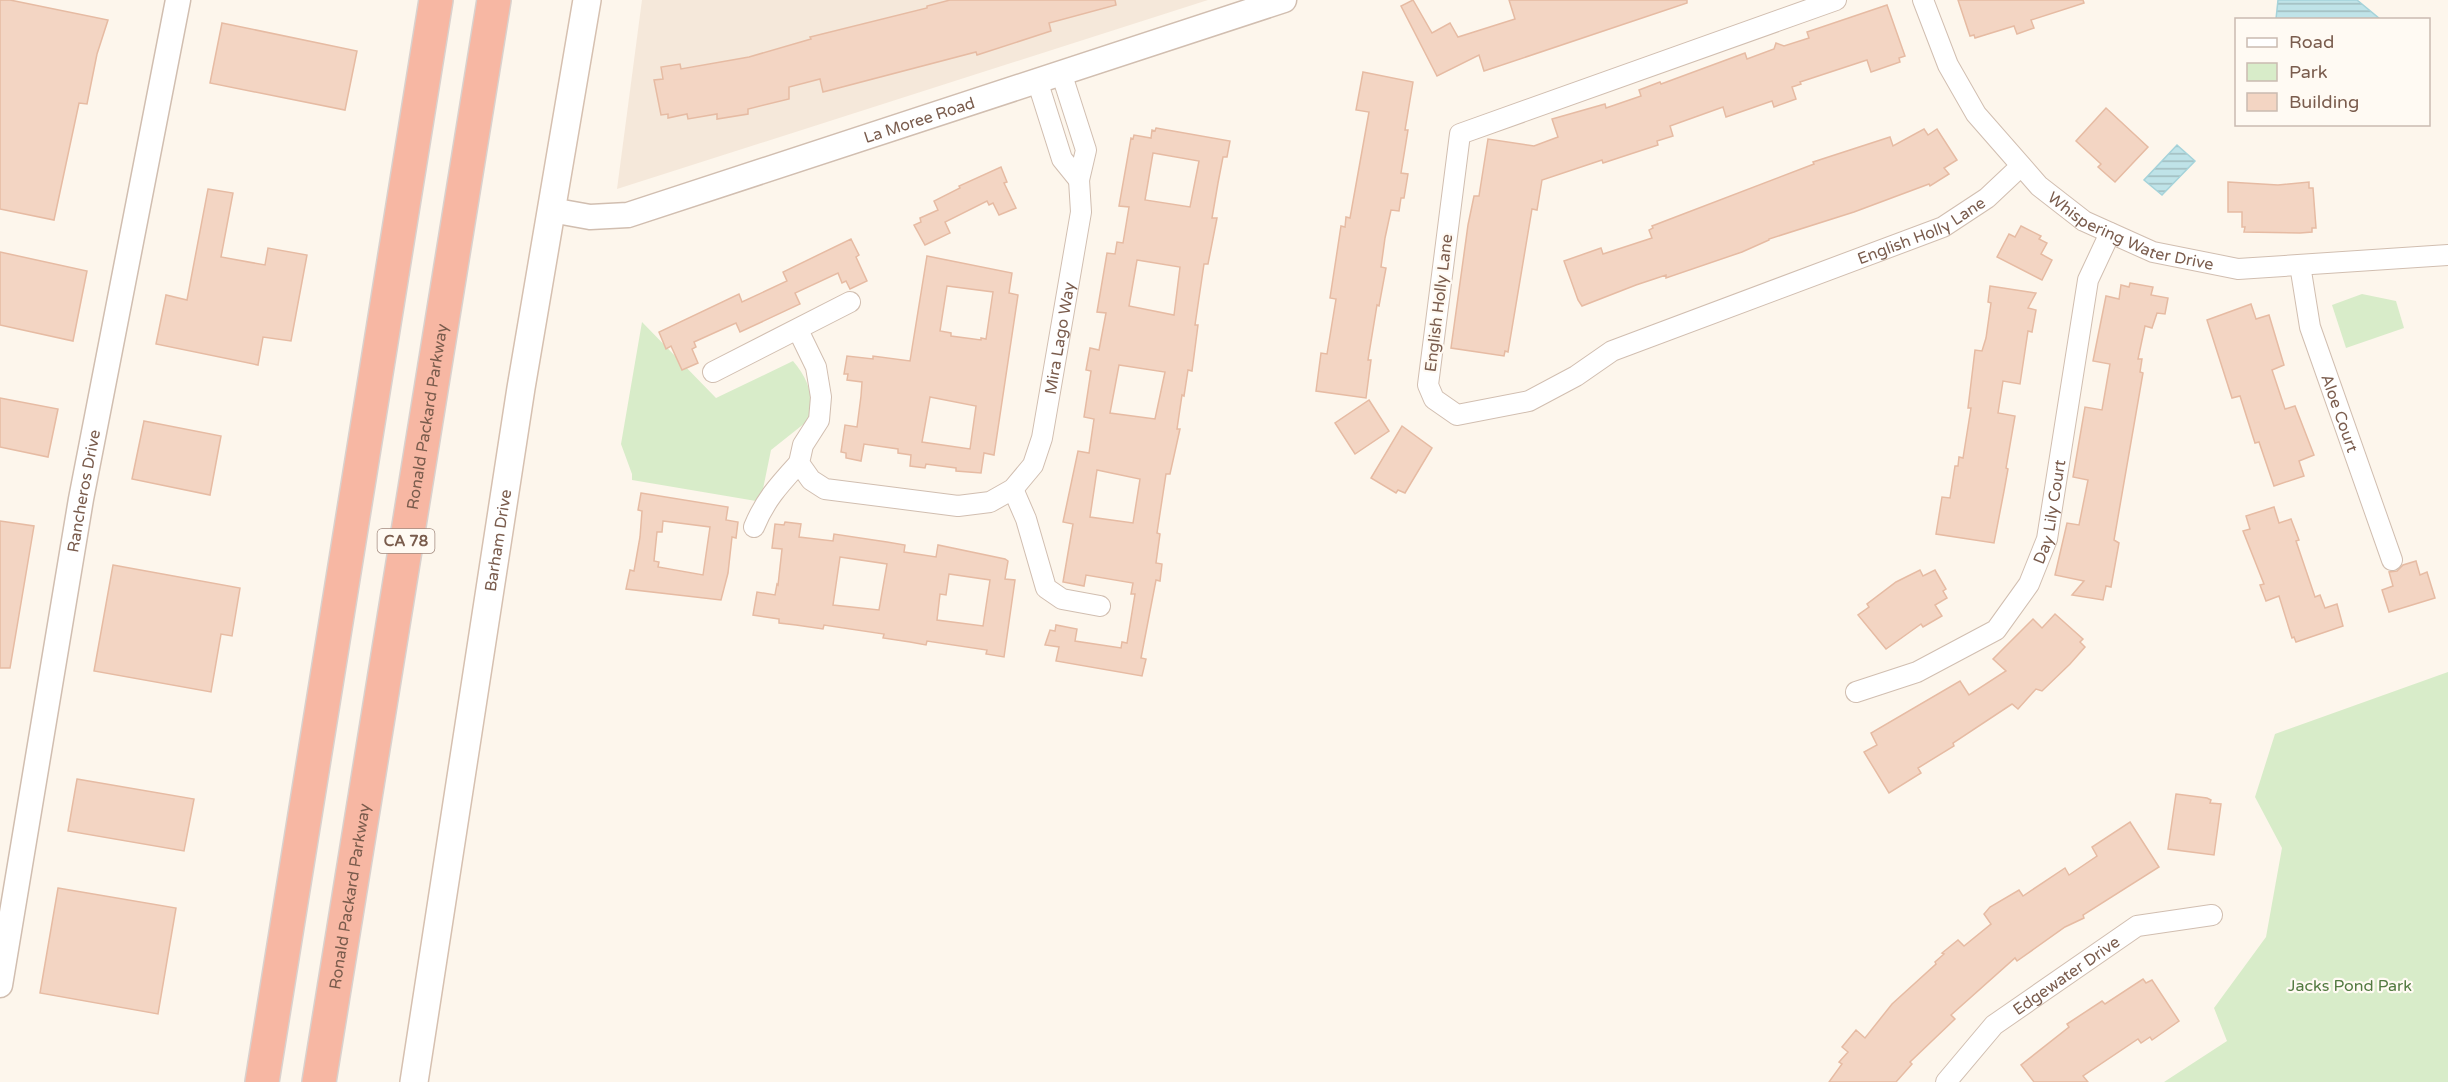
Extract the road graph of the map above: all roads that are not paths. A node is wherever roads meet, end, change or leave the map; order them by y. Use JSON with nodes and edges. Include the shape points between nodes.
{"nodes":[{"id":1,"x":178,"y":0,"type":"edge"},
{"id":2,"x":436,"y":0,"type":"edge"},
{"id":3,"x":494,"y":0,"type":"edge"},
{"id":4,"x":587,"y":0,"type":"edge"},
{"id":5,"x":1284,"y":0,"type":"edge"},
{"id":6,"x":1836,"y":0,"type":"edge"},
{"id":7,"x":1923,"y":0,"type":"edge"},
{"id":8,"x":1062,"y":72,"type":"junction"},
{"id":9,"x":1037,"y":80,"type":"junction"},
{"id":10,"x":2021,"y":166,"type":"junction"},
{"id":11,"x":1079,"y":180,"type":"junction"},
{"id":12,"x":551,"y":210,"type":"junction"},
{"id":13,"x":2110,"y":233,"type":"junction"},
{"id":14,"x":2448,"y":255,"type":"edge"},
{"id":15,"x":2300,"y":265,"type":"junction"},
{"id":16,"x":850,"y":302,"type":"dead end"},
{"id":17,"x":798,"y":330,"type":"junction"},
{"id":18,"x":713,"y":372,"type":"dead end"},
{"id":19,"x":799,"y":463,"type":"junction"},
{"id":20,"x":1013,"y":489,"type":"junction"},
{"id":21,"x":754,"y":527,"type":"dead end"},
{"id":22,"x":2392,"y":560,"type":"dead end"},
{"id":23,"x":1100,"y":606,"type":"dead end"},
{"id":24,"x":1856,"y":692,"type":"dead end"},
{"id":25,"x":2212,"y":915,"type":"dead end"},
{"id":26,"x":0,"y":985,"type":"edge"},
{"id":27,"x":262,"y":1082,"type":"edge"},
{"id":28,"x":319,"y":1082,"type":"edge"},
{"id":29,"x":414,"y":1082,"type":"edge"},
{"id":30,"x":1946,"y":1082,"type":"edge"}],
"edges":[{"from":1,"to":26,"type":"street","name":"Rancheros Drive","via":[[81,499]]},
{"from":2,"to":27,"type":"highway"},
{"from":3,"to":28,"type":"highway","name":"Ronald Packard Parkway","number":"CA 78"},
{"from":4,"to":12,"type":"main road","name":"Barham Drive"},
{"from":5,"to":8,"type":"street","name":"La Moree Road"},
{"from":6,"to":10,"type":"street","name":"English Holly Lane","via":[[1460,134],[1428,385],[1434,399],[1457,415],[1529,401],[1612,351],[1942,227],[1988,198]]},
{"from":7,"to":10,"type":"street","name":"Whispering Water Drive","via":[[1948,64],[1976,114]]},
{"from":8,"to":9,"type":"street","name":"La Moree Road"},
{"from":8,"to":11,"type":"street","name":"Mira Lago Way","via":[[1086,150]]},
{"from":9,"to":11,"type":"street","via":[[1062,159]]},
{"from":9,"to":12,"type":"street","name":"La Moree Road","via":[[628,215],[590,217]]},
{"from":10,"to":13,"type":"street","name":"Whispering Water Drive","via":[[2039,186],[2084,221]]},
{"from":11,"to":20,"type":"street","name":"Mira Lago Way","via":[[1081,212],[1042,438],[1033,465]]},
{"from":12,"to":29,"type":"main road","name":"Barham Drive"},
{"from":13,"to":15,"type":"street","name":"Whispering Water Drive","via":[[2153,252],[2238,269]]},
{"from":13,"to":24,"type":"street","name":"Day Lily Court","via":[[2088,280],[2047,539],[2030,584],[1996,630],[1917,672]]},
{"from":14,"to":15,"type":"street","name":"Whispering Water Drive"},
{"from":15,"to":22,"type":"street","name":"Aloe Court","via":[[2310,327]]},
{"from":16,"to":17,"type":"street"},
{"from":17,"to":18,"type":"street"},
{"from":17,"to":19,"type":"street","via":[[816,367],[821,397],[819,420],[803,445]]},
{"from":19,"to":20,"type":"street","name":"Mira Lago Way","via":[[811,480],[825,489],[958,506],[990,502]]},
{"from":19,"to":21,"type":"street","via":[[772,491]]},
{"from":20,"to":23,"type":"street","via":[[1046,588],[1062,599]]},
{"from":25,"to":30,"type":"street","name":"Edgewater Drive","via":[[2137,926],[1994,1025]]}]}
